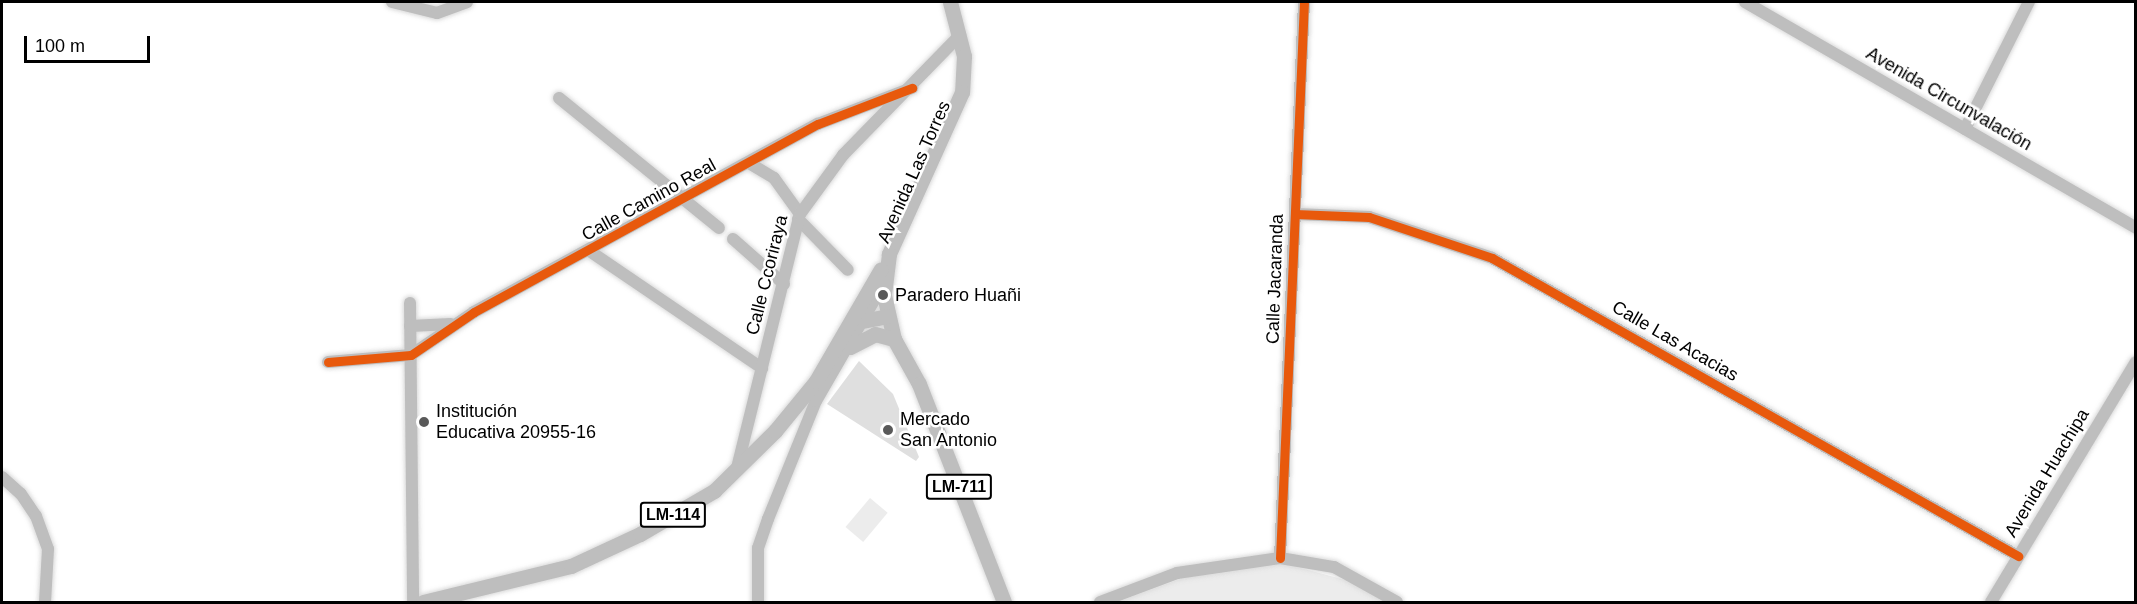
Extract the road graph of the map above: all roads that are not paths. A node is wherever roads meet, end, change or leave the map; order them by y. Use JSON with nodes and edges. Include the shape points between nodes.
{"nodes":[{"id":1,"x":392,"y":2,"type":"edge"},
{"id":2,"x":468,"y":2,"type":"edge"},
{"id":3,"x":950,"y":2,"type":"edge"},
{"id":4,"x":960,"y":2,"type":"edge"},
{"id":5,"x":1304,"y":2,"type":"edge"},
{"id":6,"x":1745,"y":2,"type":"edge"},
{"id":7,"x":2029,"y":2,"type":"edge"},
{"id":8,"x":960,"y":35,"type":"junction"},
{"id":9,"x":912,"y":88,"type":"junction"},
{"id":10,"x":559,"y":98,"type":"dead end"},
{"id":11,"x":1965,"y":129,"type":"junction"},
{"id":12,"x":749,"y":163,"type":"junction"},
{"id":13,"x":684,"y":199,"type":"junction"},
{"id":14,"x":1295,"y":214,"type":"junction"},
{"id":15,"x":799,"y":217,"type":"junction"},
{"id":16,"x":719,"y":228,"type":"dead end"},
{"id":17,"x":2136,"y":228,"type":"edge"},
{"id":18,"x":733,"y":240,"type":"dead end"},
{"id":19,"x":591,"y":252,"type":"junction"},
{"id":20,"x":889,"y":254,"type":"junction"},
{"id":21,"x":848,"y":270,"type":"dead end"},
{"id":22,"x":784,"y":284,"type":"junction"},
{"id":23,"x":884,"y":285,"type":"junction"},
{"id":24,"x":410,"y":303,"type":"dead end"},
{"id":25,"x":869,"y":316,"type":"junction"},
{"id":26,"x":887,"y":316,"type":"junction"},
{"id":27,"x":852,"y":322,"type":"junction"},
{"id":28,"x":454,"y":324,"type":"junction"},
{"id":29,"x":410,"y":327,"type":"junction"},
{"id":30,"x":894,"y":339,"type":"junction"},
{"id":31,"x":850,"y":347,"type":"junction"},
{"id":32,"x":411,"y":355,"type":"junction"},
{"id":33,"x":328,"y":362,"type":"dead end"},
{"id":34,"x":2136,"y":362,"type":"edge"},
{"id":35,"x":762,"y":368,"type":"junction"},
{"id":36,"x":909,"y":373,"type":"junction"},
{"id":37,"x":736,"y":472,"type":"junction"},
{"id":38,"x":2,"y":477,"type":"edge"},
{"id":39,"x":2018,"y":556,"type":"junction"},
{"id":40,"x":1280,"y":558,"type":"junction"},
{"id":41,"x":45,"y":603,"type":"edge"},
{"id":42,"x":413,"y":603,"type":"edge"},
{"id":43,"x":423,"y":603,"type":"edge"},
{"id":44,"x":758,"y":603,"type":"edge"},
{"id":45,"x":995,"y":603,"type":"edge"},
{"id":46,"x":1004,"y":603,"type":"edge"},
{"id":47,"x":1100,"y":603,"type":"edge"},
{"id":48,"x":1397,"y":603,"type":"edge"},
{"id":49,"x":1991,"y":603,"type":"edge"}],
"edges":[{"from":1,"to":2,"type":"street","via":[[436,12]]},
{"from":3,"to":8,"type":"main road","name":"Avenida Las Torres","number":"LM-114"},
{"from":4,"to":23,"type":"main road","name":"Avenida Las Torres","via":[[972,61],[967,102]]},
{"from":5,"to":14,"type":"street","name":"Calle Jacaranda"},
{"from":6,"to":11,"type":"street","name":"Avenida Circunvalación"},
{"from":7,"to":11,"type":"street"},
{"from":8,"to":9,"type":"street","name":"Calle Ccoriraya"},
{"from":8,"to":20,"type":"main road","name":"Avenida Las Torres","number":"LM-114","via":[[964,75],[958,107]]},
{"from":9,"to":12,"type":"street","name":"Calle Camino Real","via":[[818,124]]},
{"from":9,"to":15,"type":"street","name":"Calle Ccoriraya","via":[[830,169]]},
{"from":10,"to":13,"type":"street"},
{"from":11,"to":17,"type":"street","name":"Avenida Circunvalación"},
{"from":12,"to":13,"type":"street","name":"Calle Camino Real"},
{"from":12,"to":15,"type":"street","via":[[774,178]]},
{"from":13,"to":16,"type":"street"},
{"from":13,"to":19,"type":"street","name":"Calle Camino Real"},
{"from":14,"to":39,"type":"street","name":"Calle Las Acacias","via":[[1369,217],[1492,258]]},
{"from":14,"to":40,"type":"street","name":"Calle Jacaranda"},
{"from":15,"to":21,"type":"street"},
{"from":15,"to":22,"type":"street","name":"Calle Ccoriraya"},
{"from":18,"to":22,"type":"street"},
{"from":19,"to":28,"type":"street","name":"Calle Camino Real"},
{"from":19,"to":35,"type":"street"},
{"from":20,"to":23,"type":"main road","name":"Avenida Las Torres","number":"LM-114"},
{"from":20,"to":27,"type":"main road","number":"LM-114"},
{"from":22,"to":35,"type":"street","name":"Calle Ccoriraya"},
{"from":23,"to":25,"type":"street"},
{"from":23,"to":26,"type":"main road","name":"Avenida Las Torres","number":"LM-711"},
{"from":24,"to":29,"type":"street"},
{"from":25,"to":26,"type":"main road"},
{"from":25,"to":27,"type":"main road"},
{"from":25,"to":31,"type":"street"},
{"from":26,"to":30,"type":"main road","name":"Avenida Las Torres","number":"LM-711"},
{"from":27,"to":37,"type":"main road","number":"LM-114","via":[[816,381]]},
{"from":28,"to":29,"type":"street"},
{"from":28,"to":32,"type":"street","name":"Calle Camino Real"},
{"from":29,"to":32,"type":"street"},
{"from":30,"to":31,"type":"main road","via":[[874,334]]},
{"from":30,"to":36,"type":"main road","name":"Avenida Las Torres","number":"LM-711"},
{"from":31,"to":44,"type":"street","via":[[816,401],[768,519],[758,548]]},
{"from":32,"to":33,"type":"street"},
{"from":32,"to":42,"type":"street"},
{"from":34,"to":39,"type":"street","name":"Avenida Huachipa"},
{"from":35,"to":37,"type":"street","name":"Calle Ccoriraya"},
{"from":36,"to":45,"type":"main road","name":"Avenida Las Torres","number":"LM-711"},
{"from":36,"to":46,"type":"main road","name":"Avenida Las Torres","number":"LM-711","via":[[919,384]]},
{"from":37,"to":43,"type":"main road","number":"LM-114","via":[[714,491],[640,534],[571,566]]},
{"from":38,"to":41,"type":"street","via":[[21,494],[36,516],[48,549]]},
{"from":39,"to":49,"type":"street","name":"Avenida Huachipa"},
{"from":40,"to":47,"type":"street","via":[[1177,573]]},
{"from":40,"to":48,"type":"street","via":[[1334,567]]}]}
